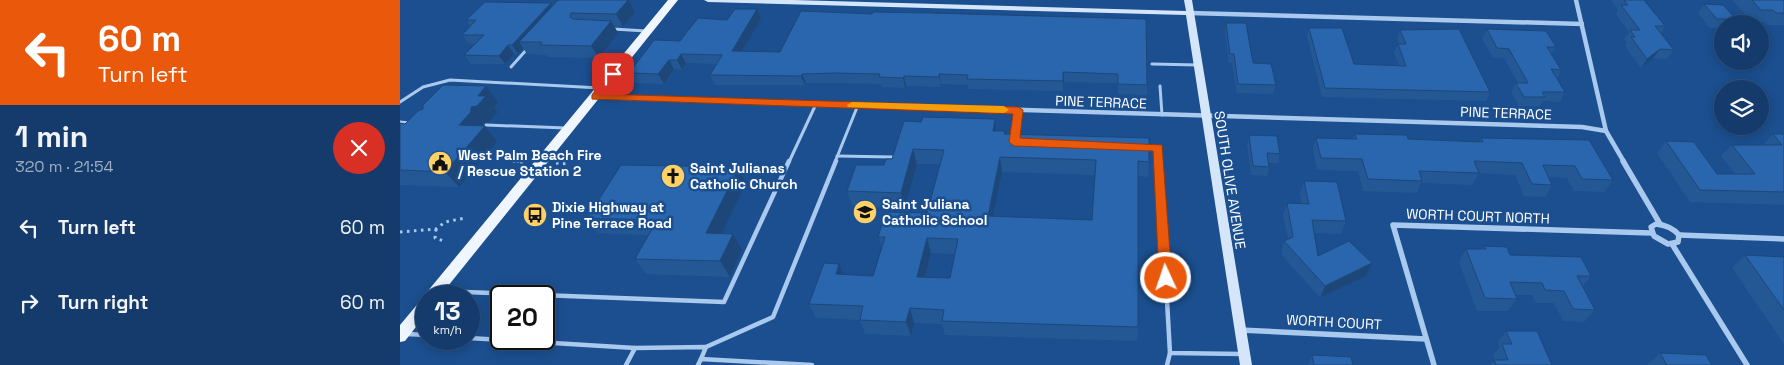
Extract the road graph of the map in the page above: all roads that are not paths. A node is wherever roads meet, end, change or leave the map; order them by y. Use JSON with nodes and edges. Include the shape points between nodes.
{"nodes":[{"id":1,"x":673,"y":0,"type":"edge"},
{"id":2,"x":708,"y":0,"type":"edge"},
{"id":3,"x":728,"y":0,"type":"edge"},
{"id":4,"x":1188,"y":0,"type":"edge"},
{"id":5,"x":1576,"y":0,"type":"edge"},
{"id":6,"x":1190,"y":13,"type":"junction"},
{"id":7,"x":1582,"y":24,"type":"junction"},
{"id":8,"x":607,"y":29,"type":"edge"},
{"id":9,"x":648,"y":31,"type":"junction"},
{"id":10,"x":530,"y":46,"type":"edge"},
{"id":11,"x":1152,"y":64,"type":"dead end"},
{"id":12,"x":1198,"y":65,"type":"junction"},
{"id":13,"x":511,"y":67,"type":"dead end"},
{"id":14,"x":1160,"y":86,"type":"dead end"},
{"id":15,"x":598,"y":93,"type":"junction"},
{"id":16,"x":400,"y":102,"type":"edge"},
{"id":17,"x":816,"y":104,"type":"junction"},
{"id":18,"x":858,"y":105,"type":"junction"},
{"id":19,"x":1018,"y":110,"type":"junction"},
{"id":20,"x":1162,"y":115,"type":"junction"},
{"id":21,"x":1206,"y":116,"type":"junction"},
{"id":22,"x":400,"y":122,"type":"edge"},
{"id":23,"x":417,"y":123,"type":"edge"},
{"id":24,"x":486,"y":126,"type":"edge"},
{"id":25,"x":569,"y":128,"type":"junction"},
{"id":26,"x":1606,"y":131,"type":"junction"},
{"id":27,"x":1014,"y":142,"type":"edge"},
{"id":28,"x":1139,"y":147,"type":"edge"},
{"id":29,"x":837,"y":156,"type":"junction"},
{"id":30,"x":892,"y":157,"type":"edge"},
{"id":31,"x":1660,"y":224,"type":"junction"},
{"id":32,"x":1651,"y":233,"type":"junction"},
{"id":33,"x":1679,"y":235,"type":"junction"},
{"id":34,"x":1784,"y":239,"type":"edge"},
{"id":35,"x":1672,"y":244,"type":"junction"},
{"id":36,"x":441,"y":285,"type":"edge"},
{"id":37,"x":480,"y":294,"type":"edge"},
{"id":38,"x":415,"y":318,"type":"edge"},
{"id":39,"x":1240,"y":330,"type":"junction"},
{"id":40,"x":401,"y":335,"type":"edge"},
{"id":41,"x":415,"y":335,"type":"edge"},
{"id":42,"x":480,"y":339,"type":"edge"},
{"id":43,"x":1426,"y":339,"type":"junction"},
{"id":44,"x":635,"y":348,"type":"junction"},
{"id":45,"x":706,"y":348,"type":"junction"},
{"id":46,"x":1170,"y":353,"type":"junction"},
{"id":47,"x":701,"y":359,"type":"junction"},
{"id":48,"x":1245,"y":360,"type":"edge"},
{"id":49,"x":626,"y":365,"type":"edge"},
{"id":50,"x":698,"y":365,"type":"edge"},
{"id":51,"x":812,"y":365,"type":"edge"},
{"id":52,"x":1167,"y":365,"type":"edge"},
{"id":53,"x":1434,"y":365,"type":"edge"},
{"id":54,"x":1747,"y":365,"type":"edge"}],
"edges":[{"from":1,"to":9,"type":"main road"},
{"from":2,"to":3,"type":"street"},
{"from":3,"to":6,"type":"street"},
{"from":4,"to":6,"type":"street","name":"SOUTH OLIVE AVENUE"},
{"from":5,"to":7,"type":"street"},
{"from":6,"to":7,"type":"street"},
{"from":6,"to":12,"type":"street","name":"SOUTH OLIVE AVENUE"},
{"from":7,"to":26,"type":"street"},
{"from":8,"to":9,"type":"lane"},
{"from":9,"to":15,"type":"main road"},
{"from":10,"to":13,"type":"lane"},
{"from":11,"to":12,"type":"lane"},
{"from":12,"to":21,"type":"street","name":"SOUTH OLIVE AVENUE"},
{"from":14,"to":20,"type":"lane"},
{"from":15,"to":16,"type":"lane","via":[[450,80],[418,88]]},
{"from":15,"to":17,"type":"street","name":"PINE TERRACE"},
{"from":15,"to":25,"type":"main road"},
{"from":17,"to":18,"type":"street","name":"PINE TERRACE"},
{"from":17,"to":37,"type":"lane","via":[[724,302]]},
{"from":18,"to":19,"type":"street","name":"PINE TERRACE"},
{"from":18,"to":29,"type":"lane"},
{"from":19,"to":20,"type":"street","name":"PINE TERRACE"},
{"from":19,"to":27,"type":"lane"},
{"from":20,"to":21,"type":"street","name":"PINE TERRACE"},
{"from":21,"to":26,"type":"street","name":"PINE TERRACE","via":[[1582,127]]},
{"from":21,"to":39,"type":"street","name":"SOUTH OLIVE AVENUE"},
{"from":22,"to":23,"type":"lane"},
{"from":24,"to":25,"type":"lane"},
{"from":25,"to":36,"type":"main road"},
{"from":26,"to":31,"type":"street"},
{"from":28,"to":46,"type":"lane","via":[[1158,148]]},
{"from":29,"to":30,"type":"lane"},
{"from":29,"to":45,"type":"lane","via":[[773,317]]},
{"from":31,"to":32,"type":"street","via":[[1651,227]]},
{"from":31,"to":33,"type":"street","via":[[1669,226]]},
{"from":32,"to":35,"type":"street","via":[[1658,240]]},
{"from":32,"to":43,"type":"street","name":"WORTH COURT NORTH","via":[[1393,225]]},
{"from":33,"to":34,"type":"street"},
{"from":33,"to":35,"type":"street","via":[[1678,242]]},
{"from":35,"to":54,"type":"street"},
{"from":38,"to":40,"type":"main road"},
{"from":39,"to":43,"type":"street","name":"WORTH COURT"},
{"from":39,"to":48,"type":"street","name":"SOUTH OLIVE AVENUE"},
{"from":40,"to":41,"type":"lane"},
{"from":42,"to":44,"type":"lane"},
{"from":43,"to":53,"type":"street"},
{"from":44,"to":45,"type":"lane"},
{"from":44,"to":49,"type":"lane"},
{"from":45,"to":47,"type":"lane"},
{"from":46,"to":48,"type":"lane"},
{"from":46,"to":52,"type":"lane"},
{"from":47,"to":50,"type":"lane"},
{"from":47,"to":51,"type":"lane"}]}
